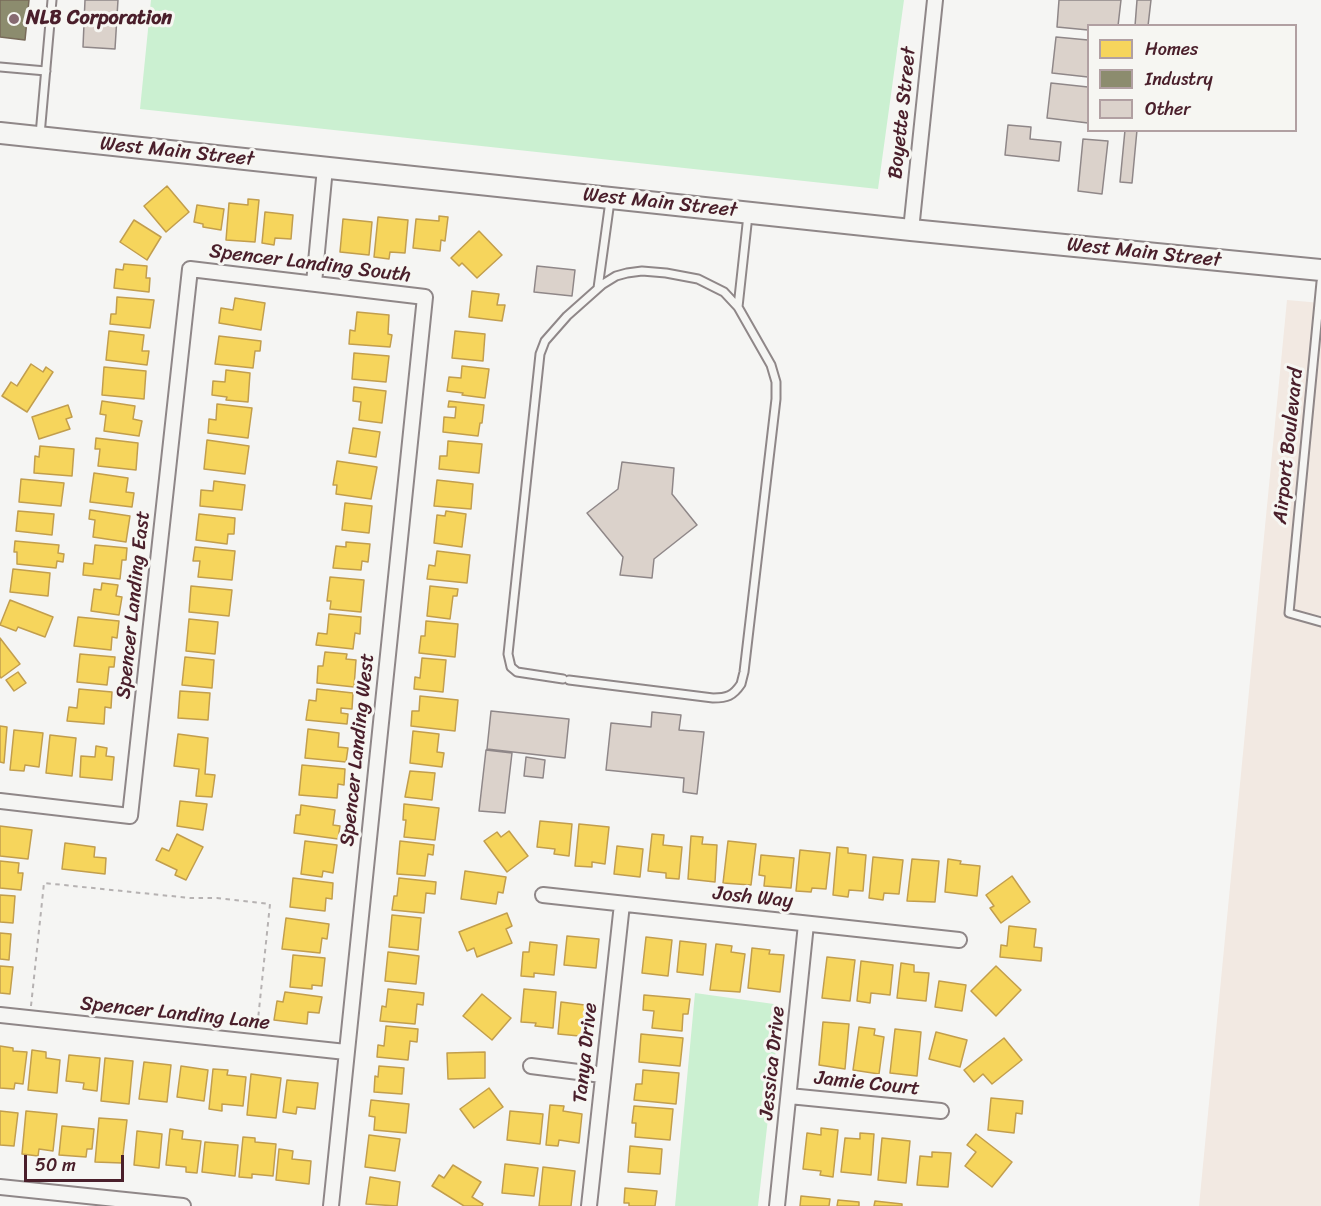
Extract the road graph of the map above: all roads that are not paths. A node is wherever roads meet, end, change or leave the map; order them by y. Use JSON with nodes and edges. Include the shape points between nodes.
{"nodes":[{"id":1,"x":51,"y":0,"type":"edge"},
{"id":2,"x":935,"y":0,"type":"edge"},
{"id":3,"x":0,"y":67,"type":"edge"},
{"id":4,"x":46,"y":71,"type":"junction"},
{"id":5,"x":0,"y":133,"type":"edge"},
{"id":6,"x":40,"y":138,"type":"junction"},
{"id":7,"x":325,"y":168,"type":"junction"},
{"id":8,"x":610,"y":198,"type":"junction"},
{"id":9,"x":748,"y":213,"type":"junction"},
{"id":10,"x":911,"y":230,"type":"junction"},
{"id":11,"x":190,"y":269,"type":"joint"},
{"id":12,"x":1321,"y":270,"type":"edge"},
{"id":13,"x":1321,"y":282,"type":"edge"},
{"id":14,"x":314,"y":283,"type":"junction"},
{"id":15,"x":598,"y":288,"type":"junction"},
{"id":16,"x":424,"y":297,"type":"joint"},
{"id":17,"x":738,"y":307,"type":"junction"},
{"id":18,"x":1321,"y":622,"type":"edge"},
{"id":19,"x":0,"y":801,"type":"edge"},
{"id":20,"x":543,"y":895,"type":"dead end"},
{"id":21,"x":622,"y":904,"type":"junction"},
{"id":22,"x":806,"y":924,"type":"junction"},
{"id":23,"x":959,"y":940,"type":"dead end"},
{"id":24,"x":0,"y":1015,"type":"edge"},
{"id":25,"x":346,"y":1052,"type":"junction"},
{"id":26,"x":531,"y":1066,"type":"dead end"},
{"id":27,"x":603,"y":1075,"type":"junction"},
{"id":28,"x":789,"y":1096,"type":"junction"},
{"id":29,"x":941,"y":1111,"type":"dead end"},
{"id":30,"x":0,"y":1187,"type":"edge"},
{"id":31,"x":183,"y":1206,"type":"edge"},
{"id":32,"x":331,"y":1206,"type":"edge"},
{"id":33,"x":589,"y":1206,"type":"edge"},
{"id":34,"x":777,"y":1206,"type":"edge"}],
"edges":[{"from":1,"to":4,"type":"lane"},
{"from":2,"to":10,"type":"street","name":"Boyette Street"},
{"from":3,"to":4,"type":"lane"},
{"from":4,"to":6,"type":"lane"},
{"from":5,"to":6,"type":"main road","name":"West Main Street"},
{"from":6,"to":7,"type":"main road","name":"West Main Street"},
{"from":7,"to":8,"type":"main road","name":"West Main Street"},
{"from":7,"to":14,"type":"street"},
{"from":8,"to":9,"type":"main road","name":"West Main Street"},
{"from":8,"to":15,"type":"lane"},
{"from":9,"to":10,"type":"main road","name":"West Main Street"},
{"from":9,"to":17,"type":"lane"},
{"from":10,"to":12,"type":"main road","name":"West Main Street"},
{"from":11,"to":14,"type":"street","name":"Spencer Landing South"},
{"from":11,"to":19,"type":"street","name":"Spencer Landing East","via":[[130,816]]},
{"from":13,"to":18,"type":"lane","name":"Airport Boulevard","via":[[1289,613]]},
{"from":14,"to":16,"type":"street","name":"Spencer Landing South"},
{"from":15,"to":17,"type":"lane","via":[[627,273],[666,273],[711,285]]},
{"from":15,"to":17,"type":"lane","via":[[552,331],[540,354],[508,654],[511,667],[517,672],[713,698],[735,694],[741,684],[748,638],[776,399],[771,365]]},
{"from":16,"to":25,"type":"street","name":"Spencer Landing West"},
{"from":20,"to":21,"type":"street","name":"Josh Way"},
{"from":21,"to":22,"type":"street","name":"Josh Way"},
{"from":21,"to":27,"type":"street","name":"Tanya Drive"},
{"from":22,"to":23,"type":"street","name":"Josh Way"},
{"from":22,"to":28,"type":"street","name":"Jessica Drive"},
{"from":24,"to":25,"type":"street","name":"Spencer Landing Lane"},
{"from":25,"to":32,"type":"street","name":"Spencer Landing West"},
{"from":26,"to":27,"type":"street"},
{"from":27,"to":33,"type":"street","name":"Tanya Drive"},
{"from":28,"to":29,"type":"street","name":"Jamie Court"},
{"from":28,"to":34,"type":"street","name":"Jessica Drive"},
{"from":30,"to":31,"type":"street"}]}
